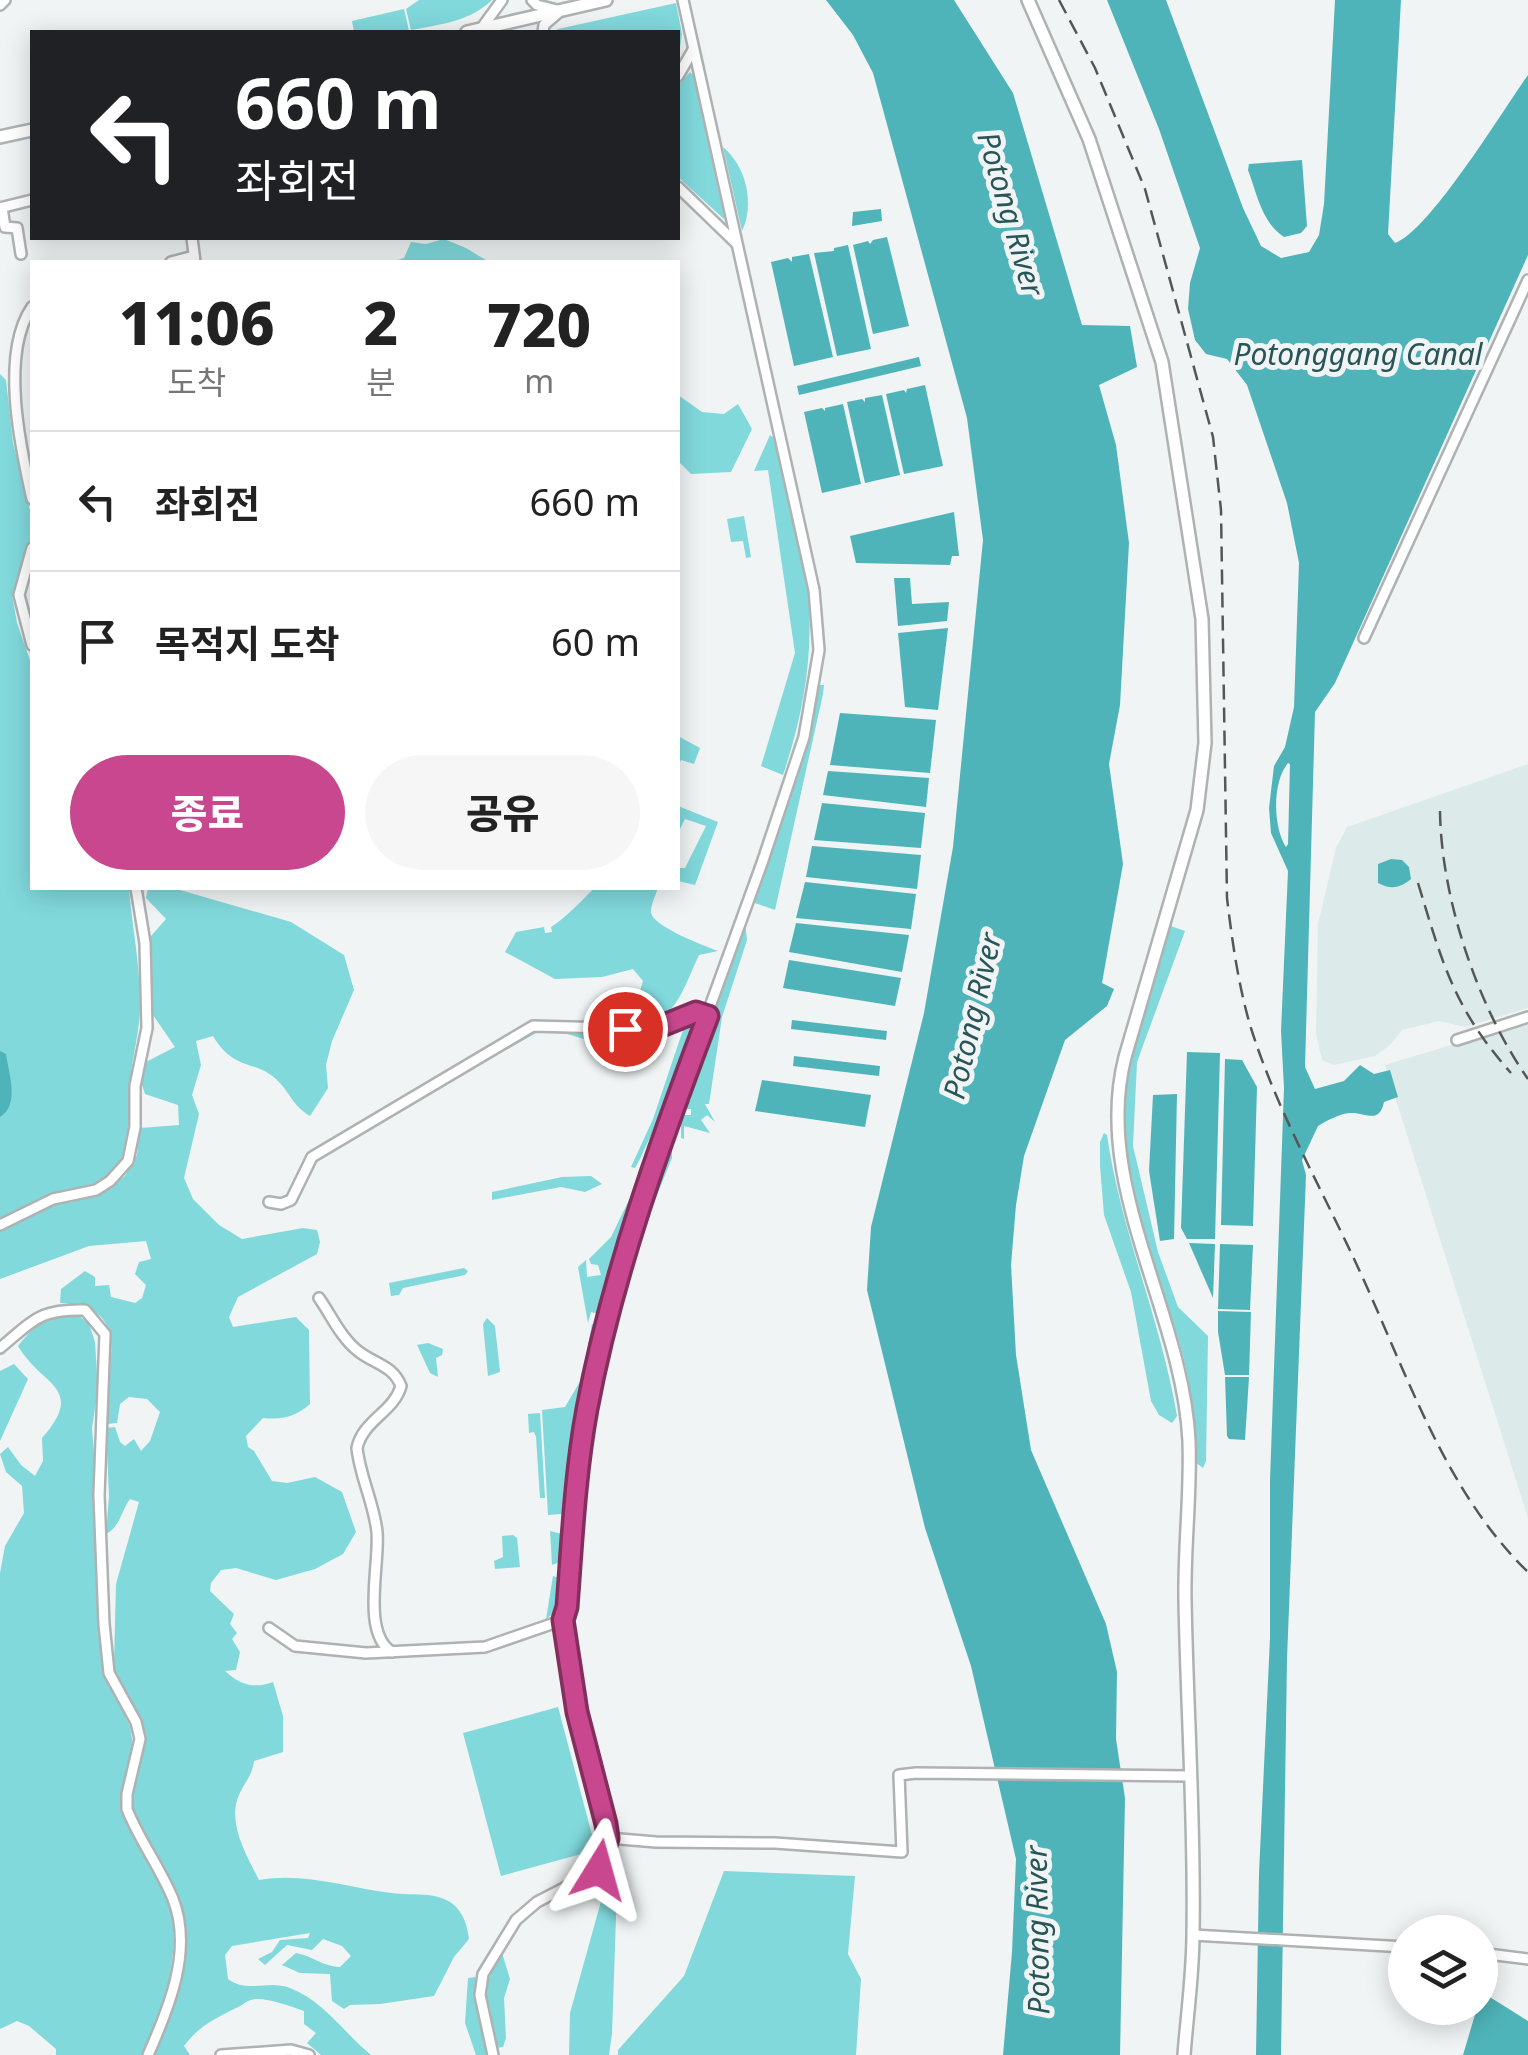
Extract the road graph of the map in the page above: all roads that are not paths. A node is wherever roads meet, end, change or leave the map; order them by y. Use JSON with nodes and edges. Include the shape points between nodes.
{"nodes":[{"id":1,"x":502,"y":0,"type":"edge"},
{"id":2,"x":532,"y":0,"type":"edge"},
{"id":3,"x":606,"y":0,"type":"edge"},
{"id":4,"x":683,"y":0,"type":"edge"},
{"id":5,"x":1028,"y":0,"type":"edge"},
{"id":6,"x":559,"y":11,"type":"junction"},
{"id":7,"x":487,"y":30,"type":"edge"},
{"id":8,"x":490,"y":30,"type":"edge"},
{"id":9,"x":543,"y":30,"type":"edge"},
{"id":10,"x":692,"y":50,"type":"junction"},
{"id":11,"x":680,"y":72,"type":"edge"},
{"id":12,"x":30,"y":130,"type":"edge"},
{"id":13,"x":0,"y":137,"type":"edge"},
{"id":14,"x":680,"y":189,"type":"edge"},
{"id":15,"x":30,"y":201,"type":"edge"},
{"id":16,"x":1,"y":208,"type":"edge"},
{"id":17,"x":738,"y":244,"type":"junction"},
{"id":18,"x":21,"y":254,"type":"dead end"},
{"id":19,"x":1528,"y":280,"type":"edge"},
{"id":20,"x":30,"y":310,"type":"edge"},
{"id":21,"x":30,"y":490,"type":"edge"},
{"id":22,"x":30,"y":555,"type":"edge"},
{"id":23,"x":30,"y":637,"type":"edge"},
{"id":24,"x":1364,"y":638,"type":"dead end"},
{"id":25,"x":136,"y":890,"type":"edge"},
{"id":26,"x":708,"y":1016,"type":"junction"},
{"id":27,"x":1528,"y":1017,"type":"edge"},
{"id":28,"x":1456,"y":1040,"type":"dead end"},
{"id":29,"x":269,"y":1202,"type":"dead end"},
{"id":30,"x":0,"y":1225,"type":"edge"},
{"id":31,"x":319,"y":1298,"type":"dead end"},
{"id":32,"x":0,"y":1348,"type":"edge"},
{"id":33,"x":563,"y":1620,"type":"junction"},
{"id":34,"x":269,"y":1628,"type":"dead end"},
{"id":35,"x":392,"y":1652,"type":"junction"},
{"id":36,"x":1189,"y":1776,"type":"junction"},
{"id":37,"x":608,"y":1838,"type":"junction"},
{"id":38,"x":1193,"y":1936,"type":"junction"},
{"id":39,"x":1388,"y":1947,"type":"edge"},
{"id":40,"x":1498,"y":1955,"type":"edge"},
{"id":41,"x":1528,"y":1959,"type":"edge"},
{"id":42,"x":148,"y":2055,"type":"edge"},
{"id":43,"x":220,"y":2055,"type":"edge"},
{"id":44,"x":309,"y":2055,"type":"edge"},
{"id":45,"x":493,"y":2055,"type":"edge"},
{"id":46,"x":1184,"y":2055,"type":"edge"}],
"edges":[{"from":1,"to":7,"type":"street"},
{"from":2,"to":6,"type":"street"},
{"from":3,"to":6,"type":"main road"},
{"from":4,"to":10,"type":"street"},
{"from":5,"to":36,"type":"main road","via":[[1089,139],[1162,362],[1202,619],[1203,777],[1118,1081],[1116,1114],[1118,1148],[1173,1345],[1187,1426]]},
{"from":6,"to":8,"type":"main road"},
{"from":6,"to":9,"type":"street"},
{"from":10,"to":11,"type":"street"},
{"from":10,"to":17,"type":"street"},
{"from":12,"to":13,"type":"main road"},
{"from":14,"to":17,"type":"street"},
{"from":15,"to":16,"type":"street"},
{"from":16,"to":18,"type":"street","via":[[5,226],[17,228]]},
{"from":17,"to":26,"type":"street","via":[[814,590],[819,650],[804,737]]},
{"from":19,"to":24,"type":"street"},
{"from":20,"to":21,"type":"street","via":[[12,350],[16,424]]},
{"from":22,"to":23,"type":"street","via":[[19,595]]},
{"from":25,"to":30,"type":"street","via":[[148,1028],[128,1160],[96,1190],[53,1199]]},
{"from":26,"to":29,"type":"street","via":[[696,1012],[648,1028],[533,1026],[312,1157],[292,1200]]},
{"from":26,"to":33,"type":"street","via":[[624,1262],[588,1404]]},
{"from":27,"to":28,"type":"street"},
{"from":31,"to":35,"type":"street","via":[[348,1341],[395,1373],[401,1386],[357,1448],[377,1536],[376,1626]]},
{"from":32,"to":42,"type":"street","via":[[45,1312],[60,1310],[85,1310],[105,1334],[104,1624],[110,1673],[140,1738],[127,1809],[174,1901],[181,1940],[168,2010]]},
{"from":33,"to":35,"type":"street","via":[[486,1647]]},
{"from":33,"to":37,"type":"street"},
{"from":34,"to":35,"type":"street","via":[[306,1649]]},
{"from":36,"to":37,"type":"street","via":[[899,1775],[902,1852]]},
{"from":36,"to":38,"type":"main road"},
{"from":37,"to":45,"type":"street","via":[[599,1870],[516,1920],[483,1974],[480,1995]]},
{"from":38,"to":39,"type":"street"},
{"from":38,"to":46,"type":"main road"},
{"from":40,"to":41,"type":"street"},
{"from":43,"to":44,"type":"street"}]}
